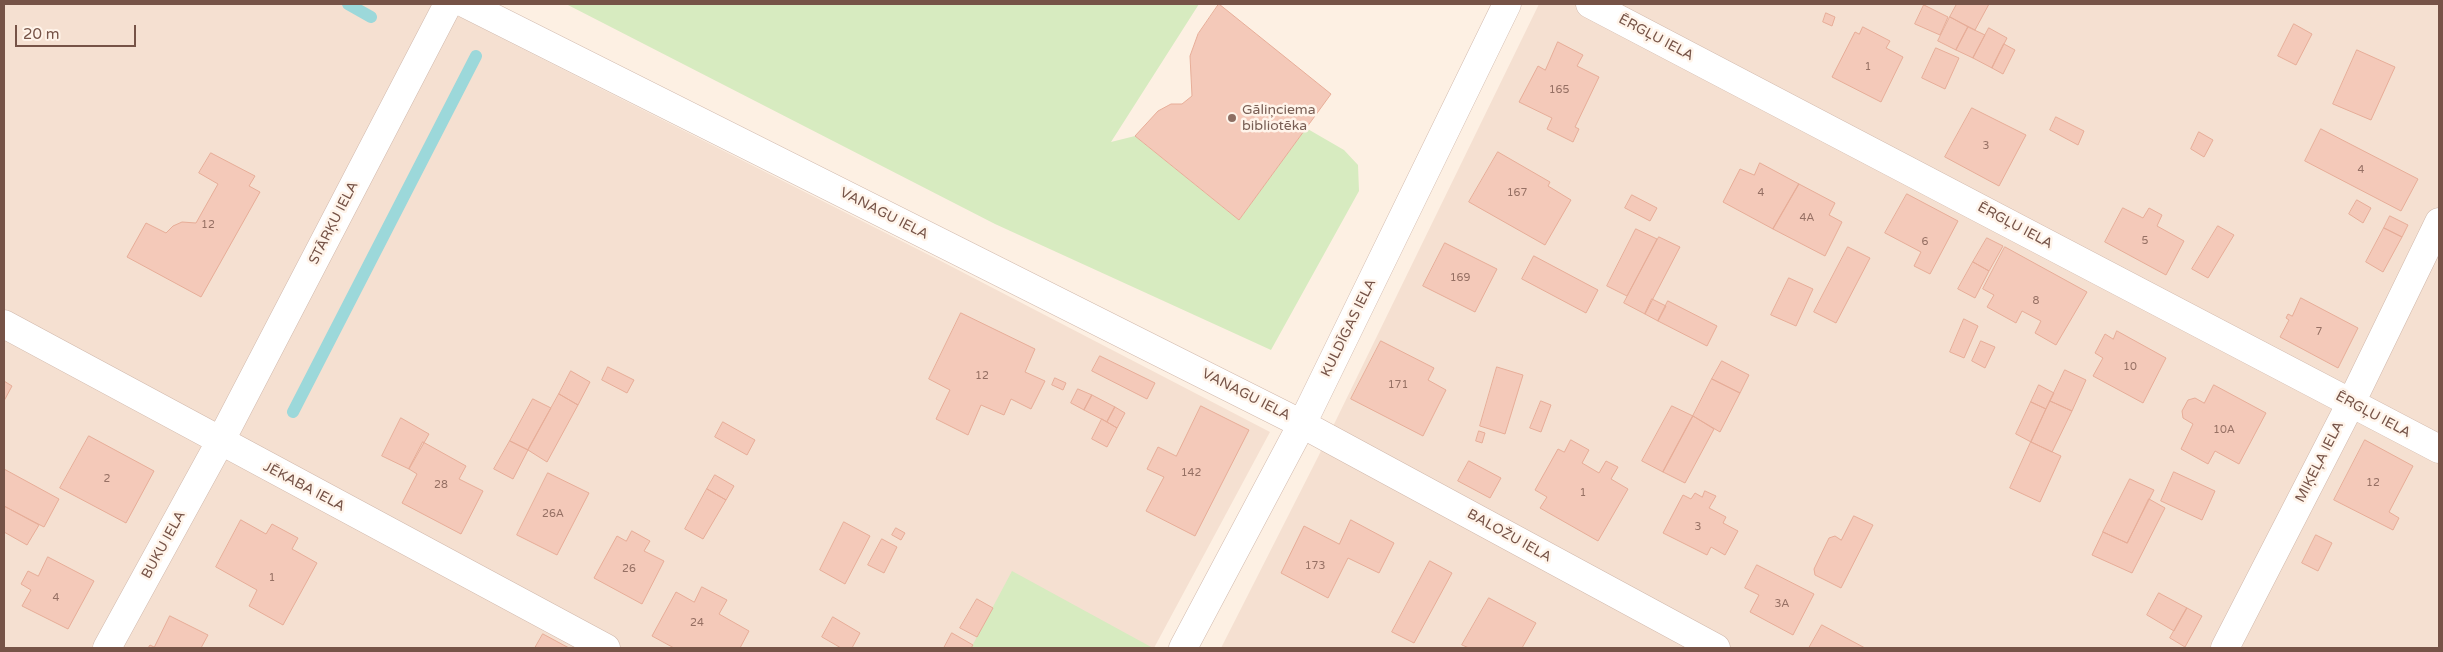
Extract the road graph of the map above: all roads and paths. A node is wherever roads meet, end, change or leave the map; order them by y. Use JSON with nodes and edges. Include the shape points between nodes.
{"nodes":[{"id":1,"x":448,"y":4,"type":"edge"},
{"id":2,"x":466,"y":4,"type":"edge"},
{"id":3,"x":1507,"y":4,"type":"edge"},
{"id":4,"x":1590,"y":4,"type":"edge"},
{"id":5,"x":2439,"y":222,"type":"edge"},
{"id":6,"x":4,"y":324,"type":"edge"},
{"id":7,"x":2351,"y":403,"type":"junction"},
{"id":8,"x":1302,"y":424,"type":"junction"},
{"id":9,"x":220,"y":442,"type":"junction"},
{"id":10,"x":2439,"y":449,"type":"edge"},
{"id":11,"x":107,"y":648,"type":"edge"},
{"id":12,"x":606,"y":648,"type":"edge"},
{"id":13,"x":1183,"y":648,"type":"edge"},
{"id":14,"x":1716,"y":648,"type":"edge"},
{"id":15,"x":2225,"y":648,"type":"edge"}],
"edges":[{"from":1,"to":9,"type":"street","name":"STĀRĶU IELA"},
{"from":2,"to":8,"type":"street","name":"VANAGU IELA"},
{"from":3,"to":8,"type":"street","name":"KULDĪGAS IELA"},
{"from":4,"to":7,"type":"street","name":"ĒRGĻU IELA"},
{"from":5,"to":7,"type":"street","name":"MIĶEĻA IELA"},
{"from":6,"to":9,"type":"street","name":"JĒKABA IELA"},
{"from":7,"to":10,"type":"street","name":"ĒRGĻU IELA"},
{"from":7,"to":15,"type":"street","name":"MIĶEĻA IELA"},
{"from":8,"to":13,"type":"street","name":"KULDĪGAS IELA"},
{"from":8,"to":14,"type":"street","name":"BALOŽU IELA"},
{"from":9,"to":11,"type":"street","name":"BUKU IELA"},
{"from":9,"to":12,"type":"street","name":"JĒKABA IELA"}]}
